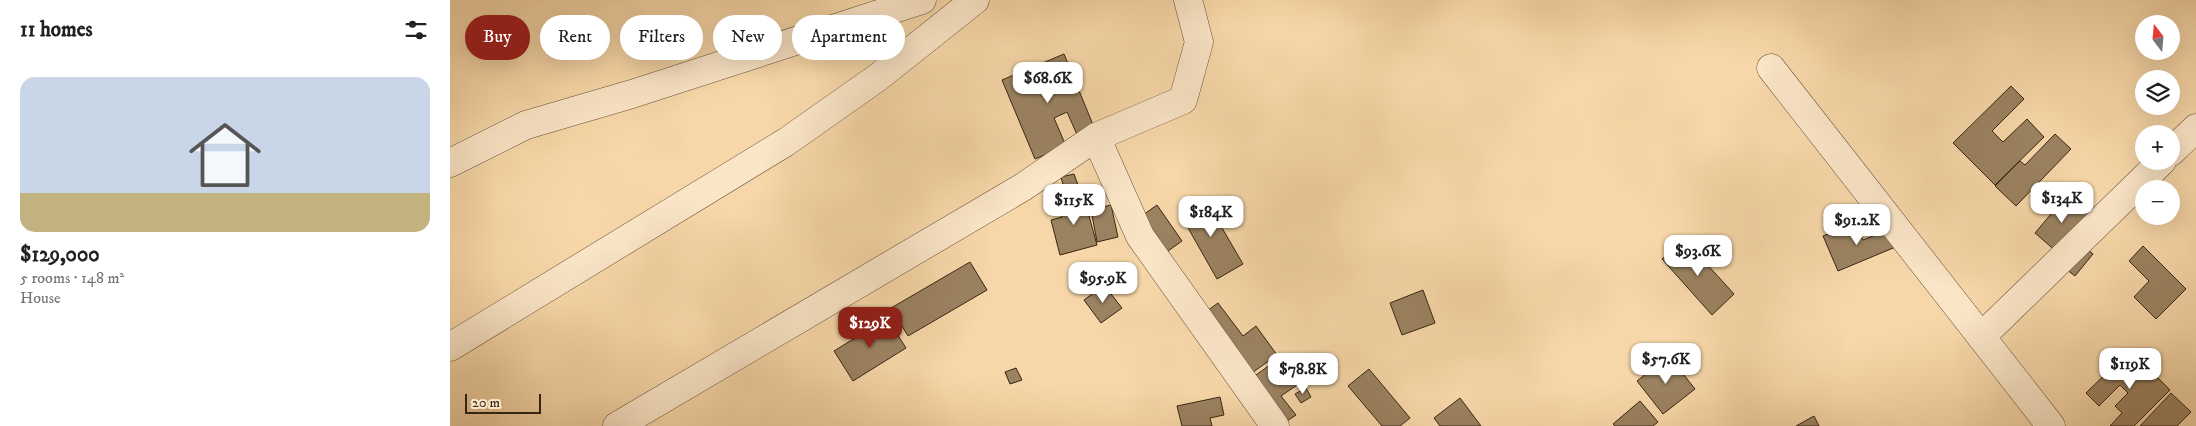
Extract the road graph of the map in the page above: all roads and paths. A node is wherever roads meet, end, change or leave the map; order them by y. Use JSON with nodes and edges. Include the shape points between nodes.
{"nodes":[{"id":1,"x":922,"y":0,"type":"edge"},
{"id":2,"x":975,"y":0,"type":"edge"},
{"id":3,"x":1188,"y":0,"type":"edge"},
{"id":4,"x":1771,"y":68,"type":"dead end"},
{"id":5,"x":2196,"y":128,"type":"edge"},
{"id":6,"x":1096,"y":137,"type":"junction"},
{"id":7,"x":2180,"y":143,"type":"edge"},
{"id":8,"x":450,"y":163,"type":"edge"},
{"id":9,"x":2153,"y":170,"type":"edge"},
{"id":10,"x":1981,"y":336,"type":"junction"},
{"id":11,"x":450,"y":346,"type":"edge"},
{"id":12,"x":617,"y":426,"type":"edge"},
{"id":13,"x":1274,"y":426,"type":"edge"},
{"id":14,"x":2051,"y":426,"type":"edge"}],
"edges":[{"from":1,"to":8,"type":"street","via":[[526,125]]},
{"from":2,"to":11,"type":"street","via":[[877,78],[786,142]]},
{"from":3,"to":6,"type":"street","via":[[1199,42],[1183,100]]},
{"from":4,"to":10,"type":"street"},
{"from":5,"to":7,"type":"street"},
{"from":6,"to":12,"type":"street","via":[[1023,187]]},
{"from":6,"to":13,"type":"street","via":[[1140,236]]},
{"from":9,"to":10,"type":"street"},
{"from":10,"to":14,"type":"street"}]}
